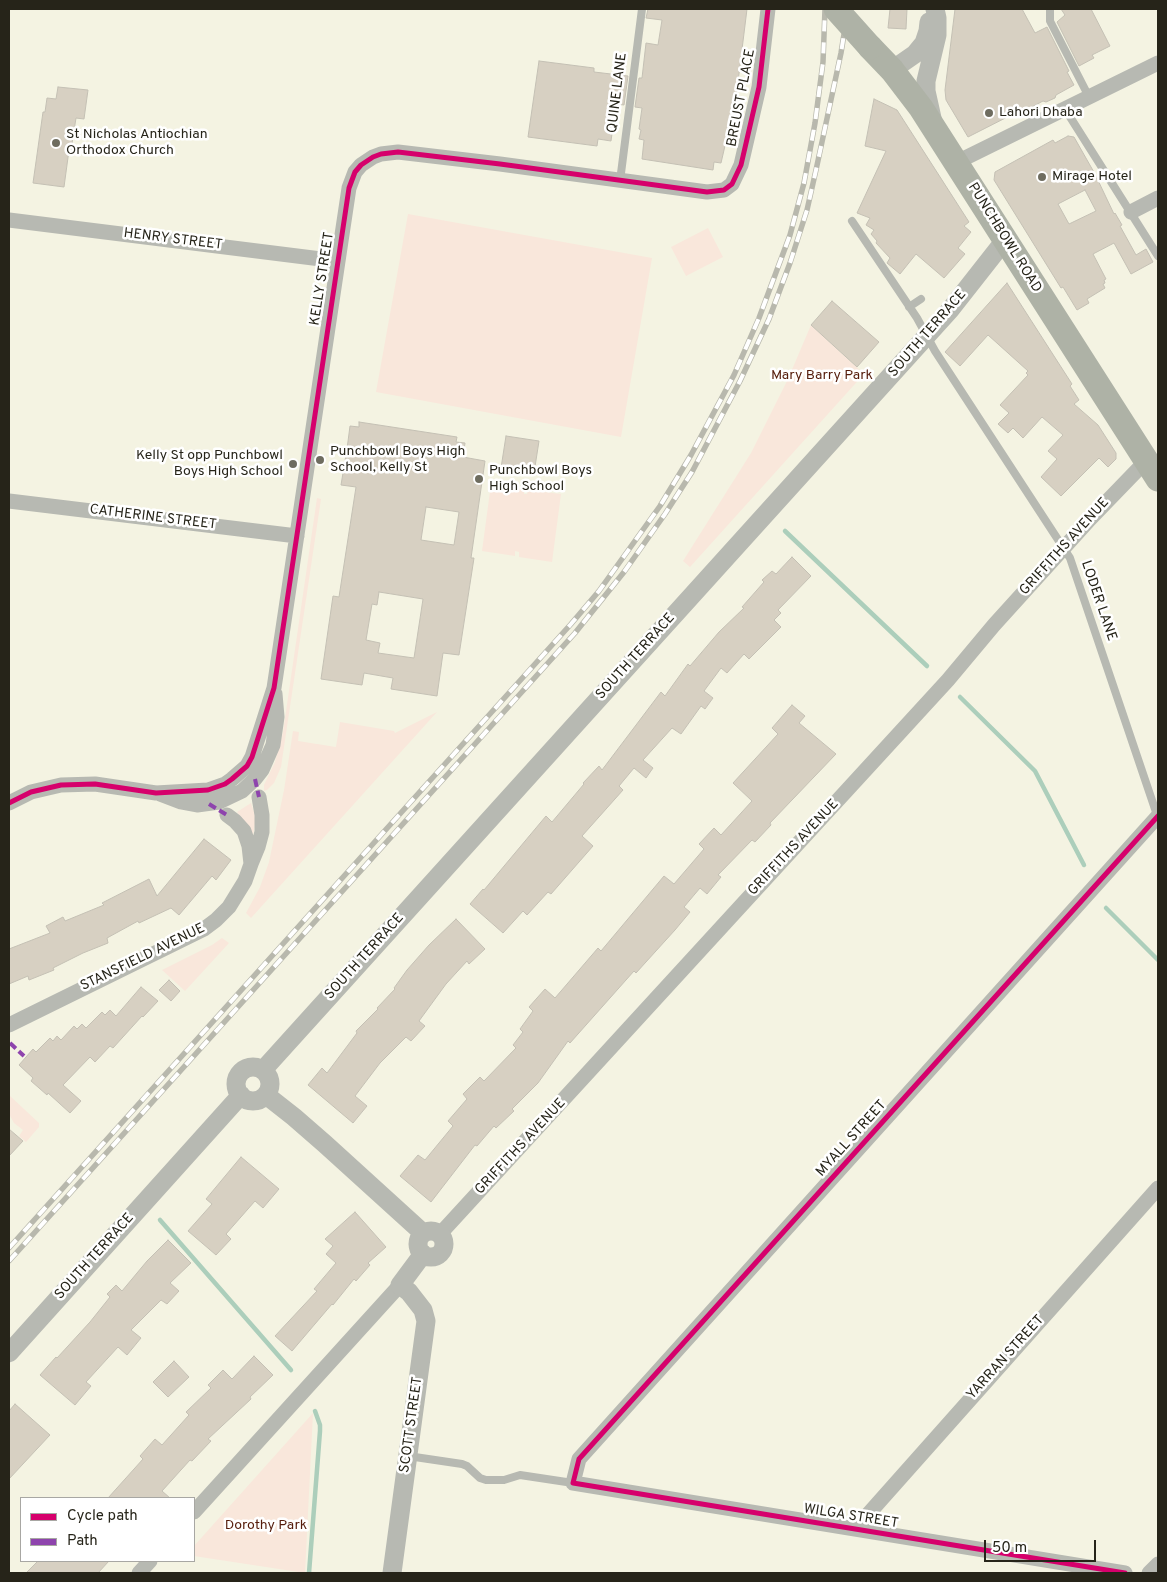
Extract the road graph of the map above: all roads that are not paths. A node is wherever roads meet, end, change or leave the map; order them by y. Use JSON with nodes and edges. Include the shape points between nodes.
{"nodes":[{"id":1,"x":642,"y":9,"type":"edge"},
{"id":2,"x":768,"y":9,"type":"edge"},
{"id":3,"x":836,"y":9,"type":"edge"},
{"id":4,"x":930,"y":9,"type":"edge"},
{"id":5,"x":935,"y":9,"type":"edge"},
{"id":6,"x":1050,"y":9,"type":"edge"},
{"id":7,"x":1158,"y":63,"type":"edge"},
{"id":8,"x":892,"y":70,"type":"junction"},
{"id":9,"x":1089,"y":97,"type":"junction"},
{"id":10,"x":1065,"y":109,"type":"junction"},
{"id":11,"x":937,"y":133,"type":"junction"},
{"id":12,"x":957,"y":162,"type":"junction"},
{"id":13,"x":620,"y":181,"type":"junction"},
{"id":14,"x":728,"y":188,"type":"joint"},
{"id":15,"x":1158,"y":198,"type":"edge"},
{"id":16,"x":1131,"y":212,"type":"junction"},
{"id":17,"x":9,"y":220,"type":"edge"},
{"id":18,"x":852,"y":221,"type":"dead end"},
{"id":19,"x":1005,"y":240,"type":"junction"},
{"id":20,"x":1158,"y":256,"type":"edge"},
{"id":21,"x":337,"y":261,"type":"junction"},
{"id":22,"x":921,"y":300,"type":"dead end"},
{"id":23,"x":909,"y":307,"type":"junction"},
{"id":24,"x":927,"y":335,"type":"junction"},
{"id":25,"x":1152,"y":470,"type":"edge"},
{"id":26,"x":9,"y":501,"type":"edge"},
{"id":27,"x":297,"y":536,"type":"junction"},
{"id":28,"x":1064,"y":548,"type":"junction"},
{"id":29,"x":274,"y":688,"type":"junction"},
{"id":30,"x":156,"y":793,"type":"junction"},
{"id":31,"x":259,"y":797,"type":"dead end"},
{"id":32,"x":9,"y":803,"type":"edge"},
{"id":33,"x":227,"y":815,"type":"dead end"},
{"id":34,"x":1158,"y":817,"type":"edge"},
{"id":35,"x":251,"y":864,"type":"junction"},
{"id":36,"x":9,"y":1025,"type":"edge"},
{"id":37,"x":263,"y":1070,"type":"junction"},
{"id":38,"x":241,"y":1095,"type":"junction"},
{"id":39,"x":266,"y":1095,"type":"junction"},
{"id":40,"x":1158,"y":1188,"type":"edge"},
{"id":41,"x":432,"y":1234,"type":"junction"},
{"id":42,"x":400,"y":1285,"type":"junction"},
{"id":43,"x":9,"y":1353,"type":"edge"},
{"id":44,"x":408,"y":1456,"type":"junction"},
{"id":45,"x":572,"y":1483,"type":"junction"},
{"id":46,"x":195,"y":1511,"type":"edge"},
{"id":47,"x":854,"y":1529,"type":"junction"},
{"id":48,"x":149,"y":1562,"type":"edge"},
{"id":49,"x":1158,"y":1564,"type":"edge"},
{"id":50,"x":139,"y":1573,"type":"edge"},
{"id":51,"x":392,"y":1573,"type":"edge"},
{"id":52,"x":1125,"y":1573,"type":"edge"},
{"id":53,"x":1150,"y":1573,"type":"edge"}],
"edges":[{"from":1,"to":13,"type":"lane","name":"QUINE LANE"},
{"from":2,"to":14,"type":"street","name":"BREUST PLACE","via":[[759,87],[741,165]]},
{"from":3,"to":8,"type":"main road","name":"PUNCHBOWL ROAD","bridge":true},
{"from":4,"to":8,"type":"street","via":[[924,43],[915,54]]},
{"from":5,"to":11,"type":"street","via":[[937,35],[926,91]]},
{"from":6,"to":9,"type":"lane","via":[[1050,21]]},
{"from":7,"to":9,"type":"street"},
{"from":8,"to":11,"type":"main road","name":"PUNCHBOWL ROAD"},
{"from":9,"to":10,"type":"street"},
{"from":10,"to":12,"type":"street"},
{"from":10,"to":16,"type":"lane"},
{"from":11,"to":12,"type":"main road","name":"PUNCHBOWL ROAD"},
{"from":12,"to":19,"type":"main road","name":"PUNCHBOWL ROAD"},
{"from":13,"to":14,"type":"street","name":"KELLY STREET","via":[[708,192]]},
{"from":13,"to":21,"type":"street","name":"KELLY STREET","via":[[398,152],[381,154],[361,165],[351,179]]},
{"from":15,"to":16,"type":"street"},
{"from":16,"to":20,"type":"lane"},
{"from":17,"to":21,"type":"street","name":"HENRY STREET"},
{"from":18,"to":23,"type":"lane","name":"LODER LANE"},
{"from":19,"to":24,"type":"street","name":"SOUTH TERRACE"},
{"from":19,"to":25,"type":"main road","name":"PUNCHBOWL ROAD"},
{"from":21,"to":27,"type":"street","name":"KELLY STREET"},
{"from":22,"to":23,"type":"lane"},
{"from":23,"to":24,"type":"lane","name":"LODER LANE"},
{"from":24,"to":28,"type":"lane","name":"LODER LANE"},
{"from":24,"to":37,"type":"street","name":"SOUTH TERRACE"},
{"from":25,"to":28,"type":"street","name":"GRIFFITHS AVENUE"},
{"from":26,"to":27,"type":"street","name":"CATHERINE STREET"},
{"from":27,"to":29,"type":"street","name":"KELLY STREET"},
{"from":28,"to":34,"type":"lane","name":"LODER LANE"},
{"from":28,"to":41,"type":"street","name":"GRIFFITHS AVENUE","via":[[948,680]]},
{"from":29,"to":30,"type":"street","name":"KELLY STREET","via":[[257,746],[247,766],[232,780],[208,790]]},
{"from":29,"to":30,"type":"street","name":"KELLY STREET","via":[[277,717],[273,745],[255,779],[242,791],[230,798],[197,805]]},
{"from":30,"to":32,"type":"street","via":[[95,784],[61,785],[32,792]]},
{"from":31,"to":35,"type":"street","name":"STANSFIELD AVENUE","via":[[262,832]]},
{"from":33,"to":35,"type":"street","via":[[244,832]]},
{"from":34,"to":45,"type":"street","name":"MYALL STREET","via":[[579,1459]]},
{"from":35,"to":36,"type":"street","name":"STANSFIELD AVENUE","via":[[245,881],[228,907],[204,929]]},
{"from":37,"to":38,"type":"street","via":[[252,1067],[243,1071],[237,1080]]},
{"from":37,"to":39,"type":"street","via":[[270,1079]]},
{"from":38,"to":39,"type":"street","via":[[250,1100]]},
{"from":38,"to":43,"type":"street","name":"SOUTH TERRACE"},
{"from":39,"to":41,"type":"street"},
{"from":40,"to":47,"type":"street","name":"YARRAN STREET"},
{"from":41,"to":42,"type":"street","via":[[419,1238],[418,1246],[423,1254]]},
{"from":42,"to":44,"type":"street","name":"SCOTT STREET","via":[[423,1310],[426,1321]]},
{"from":42,"to":46,"type":"street"},
{"from":44,"to":45,"type":"lane","name":"WILGA STREET","via":[[462,1464],[486,1480],[499,1481],[520,1475]]},
{"from":44,"to":51,"type":"street","name":"SCOTT STREET"},
{"from":45,"to":47,"type":"street","name":"WILGA STREET"},
{"from":47,"to":52,"type":"street","name":"WILGA STREET"},
{"from":48,"to":50,"type":"street"},
{"from":49,"to":53,"type":"street"}]}
